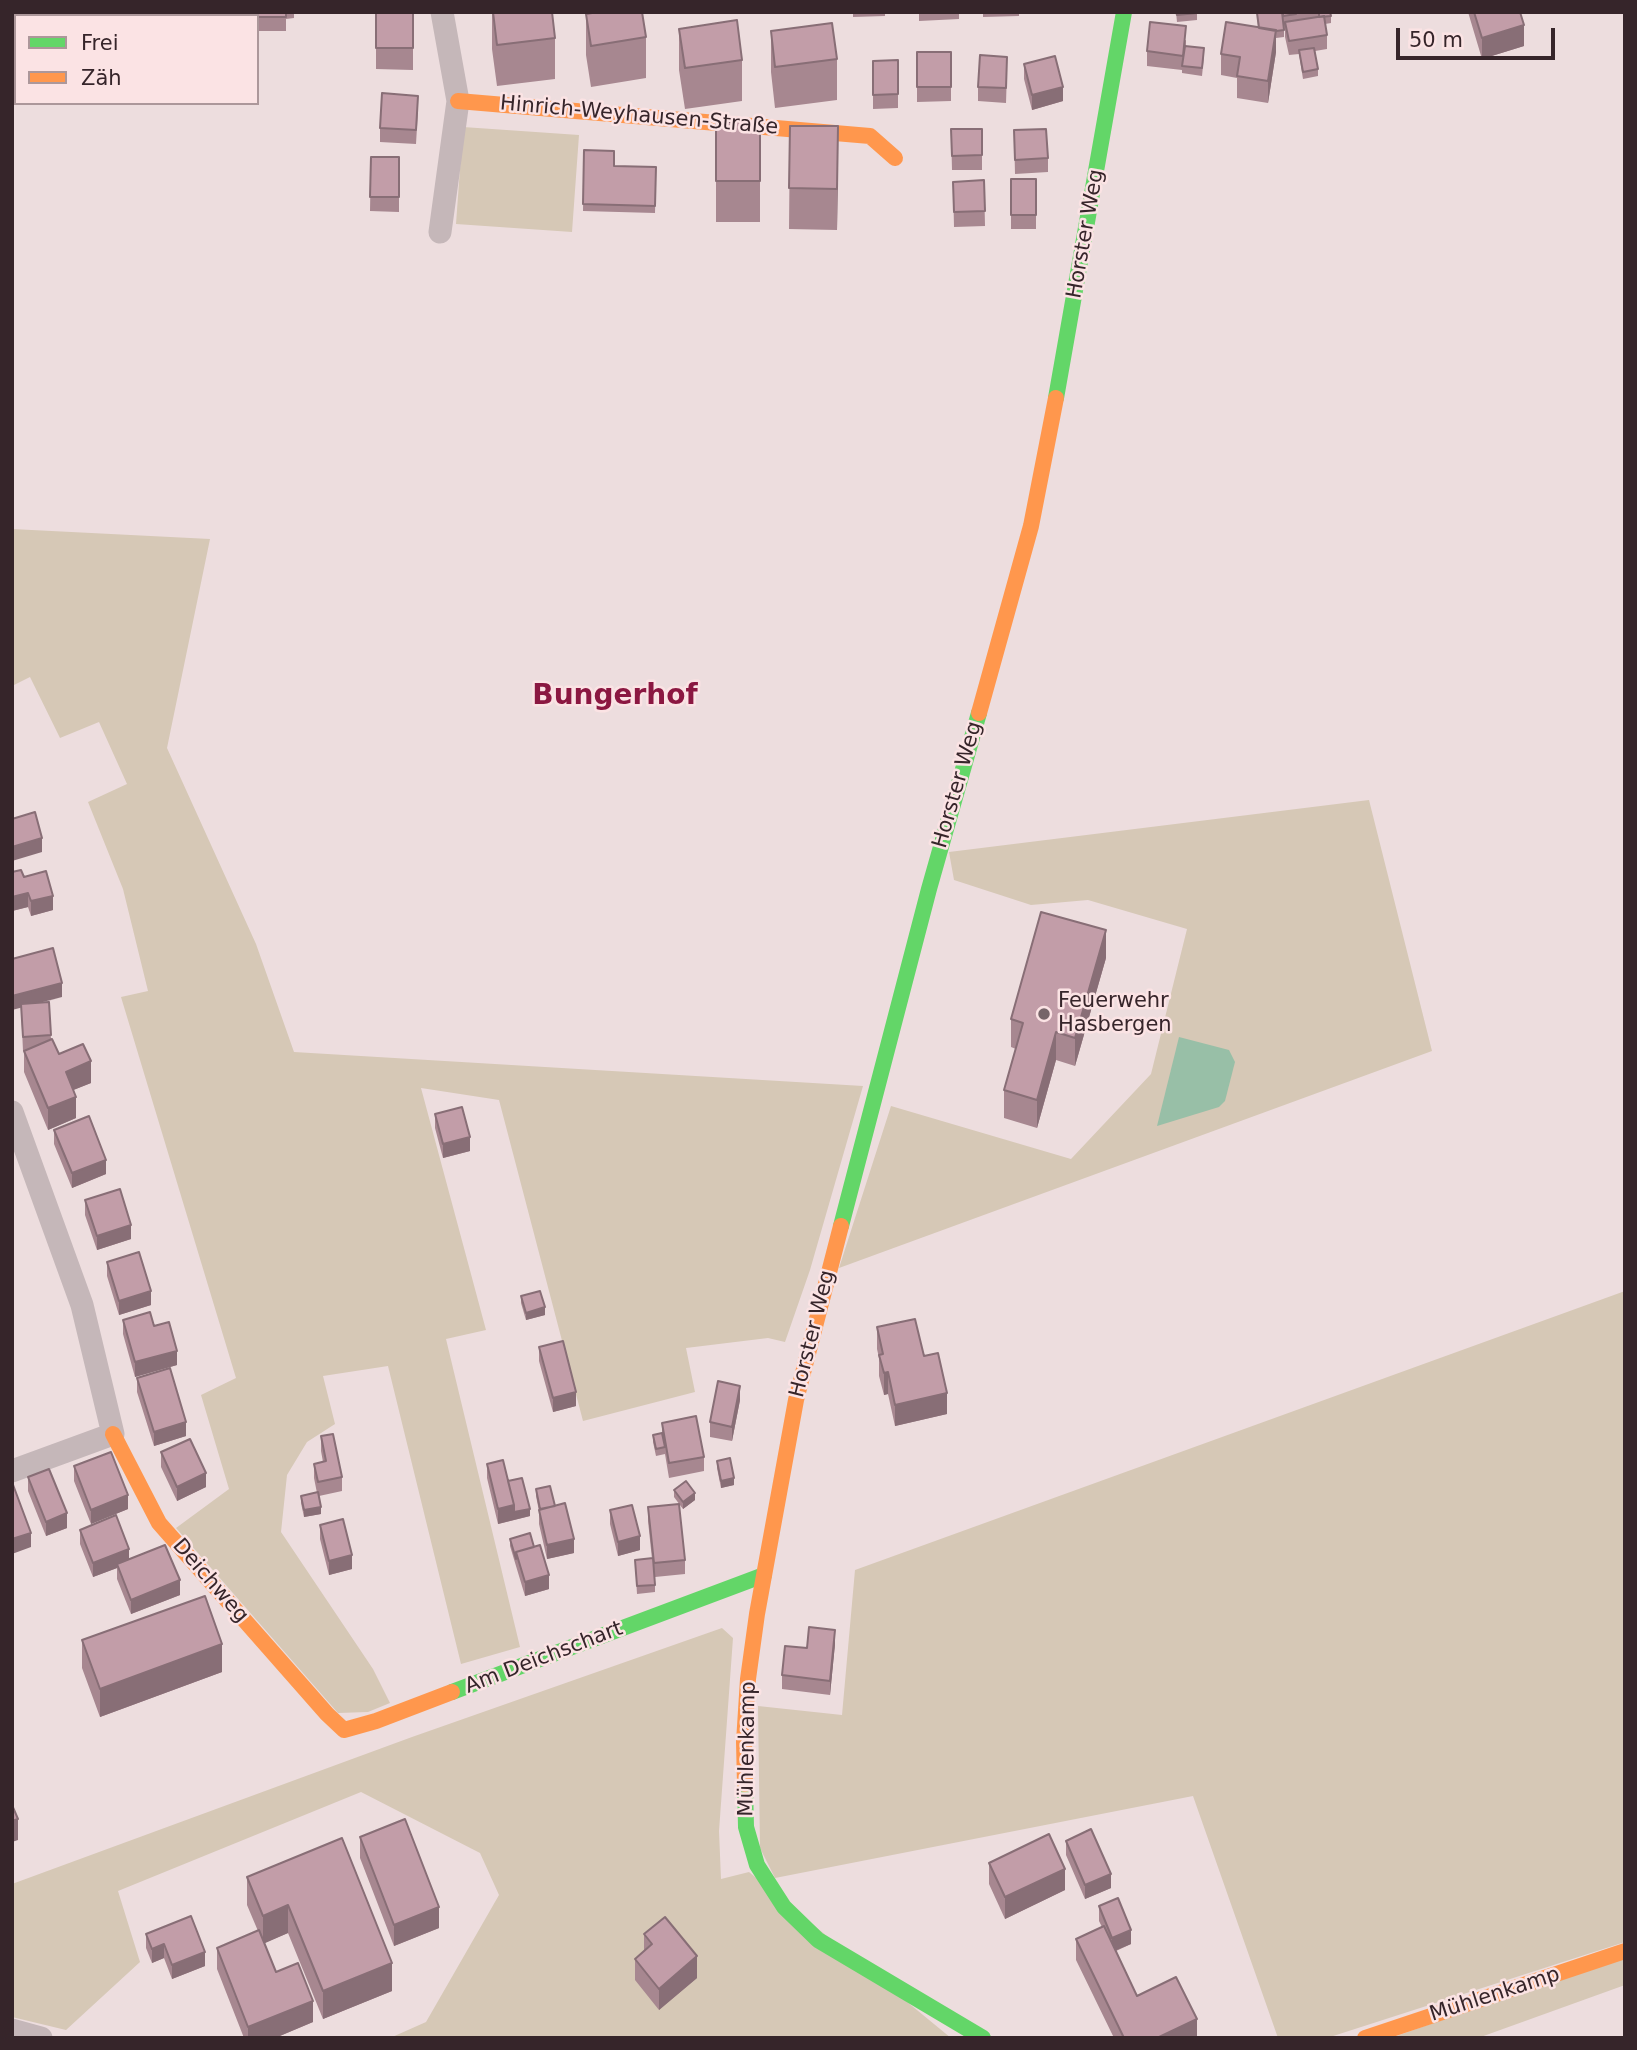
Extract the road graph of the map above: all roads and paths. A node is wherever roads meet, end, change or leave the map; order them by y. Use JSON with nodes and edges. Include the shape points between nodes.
{"nodes":[{"id":1,"x":442,"y":12,"type":"edge"},
{"id":2,"x":1124,"y":12,"type":"edge"},
{"id":3,"x":458,"y":101,"type":"junction"},
{"id":4,"x":895,"y":158,"type":"dead end"},
{"id":5,"x":440,"y":232,"type":"dead end"},
{"id":6,"x":12,"y":1112,"type":"edge"},
{"id":7,"x":113,"y":1434,"type":"junction"},
{"id":8,"x":12,"y":1471,"type":"edge"},
{"id":9,"x":768,"y":1554,"type":"joint"},
{"id":10,"x":764,"y":1575,"type":"junction"},
{"id":11,"x":327,"y":1714,"type":"joint"},
{"id":12,"x":1625,"y":1951,"type":"edge"},
{"id":13,"x":12,"y":2030,"type":"edge"},
{"id":14,"x":41,"y":2038,"type":"edge"},
{"id":15,"x":983,"y":2038,"type":"edge"},
{"id":16,"x":1365,"y":2038,"type":"edge"}],
"edges":[{"from":1,"to":3,"type":"street"},
{"from":2,"to":9,"type":"street","name":"Horster Weg","via":[[1031,526],[929,889],[796,1400]]},
{"from":3,"to":4,"type":"street","name":"Hinrich-Weyhausen-Straße","via":[[870,136]]},
{"from":3,"to":5,"type":"street"},
{"from":6,"to":7,"type":"street","name":"Deichweg","via":[[82,1305]]},
{"from":7,"to":8,"type":"street"},
{"from":7,"to":11,"type":"street","name":"Deichweg","via":[[159,1523]]},
{"from":9,"to":10,"type":"street","name":"Mühlenkamp"},
{"from":10,"to":11,"type":"street","name":"Am Deichschart","via":[[376,1721],[344,1730]]},
{"from":10,"to":15,"type":"street","name":"Mühlenkamp","via":[[748,1679],[744,1742],[746,1828],[757,1865],[785,1907],[818,1940]]},
{"from":12,"to":16,"type":"street","name":"Mühlenkamp"},
{"from":13,"to":14,"type":"street"}]}
